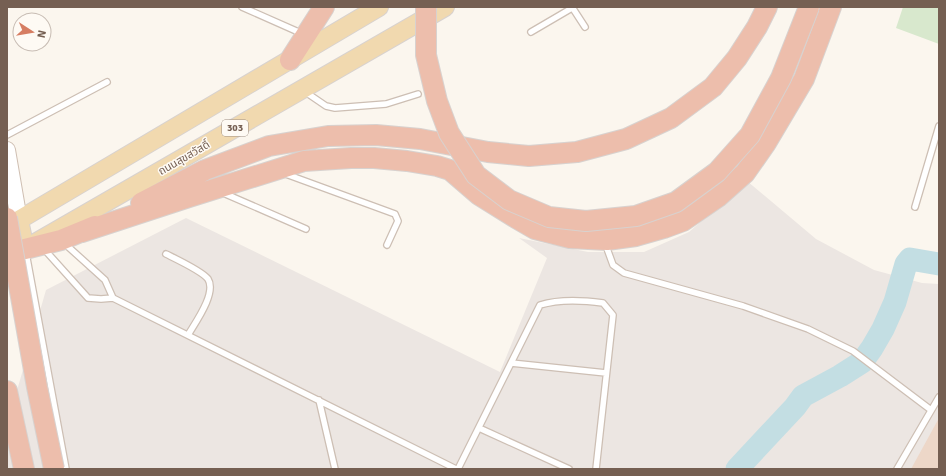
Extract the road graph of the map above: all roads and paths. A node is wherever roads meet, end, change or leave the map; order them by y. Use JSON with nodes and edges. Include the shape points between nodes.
{"nodes":[{"id":1,"x":242,"y":7,"type":"edge"},
{"id":2,"x":324,"y":7,"type":"edge"},
{"id":3,"x":379,"y":7,"type":"edge"},
{"id":4,"x":426,"y":7,"type":"edge"},
{"id":5,"x":445,"y":7,"type":"edge"},
{"id":6,"x":766,"y":7,"type":"edge"},
{"id":7,"x":809,"y":7,"type":"edge"},
{"id":8,"x":831,"y":7,"type":"edge"},
{"id":9,"x":572,"y":8,"type":"edge"},
{"id":10,"x":585,"y":27,"type":"dead end"},
{"id":11,"x":531,"y":32,"type":"dead end"},
{"id":12,"x":306,"y":35,"type":"junction"},
{"id":13,"x":290,"y":60,"type":"junction"},
{"id":14,"x":107,"y":82,"type":"dead end"},
{"id":15,"x":302,"y":90,"type":"junction"},
{"id":16,"x":418,"y":94,"type":"dead end"},
{"id":17,"x":939,"y":126,"type":"edge"},
{"id":18,"x":7,"y":135,"type":"edge"},
{"id":19,"x":7,"y":150,"type":"edge"},
{"id":20,"x":274,"y":170,"type":"junction"},
{"id":21,"x":10,"y":185,"type":"edge"},
{"id":22,"x":214,"y":189,"type":"junction"},
{"id":23,"x":915,"y":207,"type":"dead end"},
{"id":24,"x":11,"y":222,"type":"edge"},
{"id":25,"x":306,"y":229,"type":"dead end"},
{"id":26,"x":82,"y":232,"type":"junction"},
{"id":27,"x":61,"y":240,"type":"junction"},
{"id":28,"x":603,"y":240,"type":"junction"},
{"id":29,"x":386,"y":245,"type":"dead end"},
{"id":30,"x":33,"y":247,"type":"junction"},
{"id":31,"x":166,"y":254,"type":"dead end"},
{"id":32,"x":7,"y":260,"type":"edge"},
{"id":33,"x":113,"y":298,"type":"junction"},
{"id":34,"x":188,"y":335,"type":"junction"},
{"id":35,"x":510,"y":363,"type":"junction"},
{"id":36,"x":606,"y":373,"type":"junction"},
{"id":37,"x":7,"y":391,"type":"edge"},
{"id":38,"x":939,"y":397,"type":"edge"},
{"id":39,"x":319,"y":400,"type":"junction"},
{"id":40,"x":931,"y":410,"type":"junction"},
{"id":41,"x":478,"y":428,"type":"junction"},
{"id":42,"x":24,"y":469,"type":"edge"},
{"id":43,"x":54,"y":469,"type":"edge"},
{"id":44,"x":66,"y":469,"type":"edge"},
{"id":45,"x":334,"y":469,"type":"edge"},
{"id":46,"x":457,"y":469,"type":"edge"},
{"id":47,"x":569,"y":469,"type":"edge"},
{"id":48,"x":596,"y":469,"type":"edge"},
{"id":49,"x":897,"y":469,"type":"edge"}],
"edges":[{"from":1,"to":12,"type":"lane"},
{"from":2,"to":12,"type":"highway"},
{"from":3,"to":13,"type":"main road"},
{"from":4,"to":7,"type":"highway","bridge":true,"via":[[426,55],[437,101],[449,133],[476,175],[509,200],[549,217],[586,221],[636,216],[676,202],[717,172],[750,135],[781,78]]},
{"from":5,"to":15,"type":"main road","name":"ถนนสุขสวัสดิ์","number":"303"},
{"from":6,"to":26,"type":"highway","via":[[757,27],[737,58],[713,87],[671,118],[626,139],[577,152],[529,156],[488,152],[420,139],[376,135],[328,136],[270,146],[205,170]]},
{"from":8,"to":28,"type":"highway","via":[[804,79],[745,173],[718,197],[683,221],[636,236]]},
{"from":9,"to":10,"type":"lane"},
{"from":9,"to":11,"type":"lane"},
{"from":12,"to":13,"type":"highway"},
{"from":13,"to":24,"type":"main road"},
{"from":14,"to":18,"type":"lane"},
{"from":15,"to":16,"type":"lane","via":[[326,106],[335,108],[386,104]]},
{"from":15,"to":30,"type":"main road","name":"ถนนสุขสวัสดิ์","number":"303"},
{"from":17,"to":23,"type":"lane"},
{"from":19,"to":21,"type":"main road"},
{"from":20,"to":22,"type":"highway"},
{"from":20,"to":28,"type":"highway","via":[[304,161],[351,158],[374,158],[437,166],[450,170],[480,195],[536,229],[570,238]]},
{"from":20,"to":29,"type":"lane","via":[[396,214],[398,221]]},
{"from":21,"to":24,"type":"main road"},
{"from":22,"to":25,"type":"lane"},
{"from":22,"to":26,"type":"highway"},
{"from":24,"to":30,"type":"main road"},
{"from":24,"to":43,"type":"highway","bridge":true,"via":[[37,387]]},
{"from":26,"to":27,"type":"highway"},
{"from":27,"to":30,"type":"highway"},
{"from":27,"to":33,"type":"lane","via":[[105,280]]},
{"from":28,"to":40,"type":"lane","via":[[613,265],[624,273],[743,306],[808,329],[853,351]]},
{"from":30,"to":32,"type":"main road","name":"ถนนสุขสวัสดิ์","number":"303"},
{"from":30,"to":33,"type":"lane","via":[[88,298]]},
{"from":30,"to":44,"type":"lane"},
{"from":31,"to":34,"type":"lane","via":[[203,274],[209,280],[207,302]]},
{"from":33,"to":34,"type":"lane"},
{"from":34,"to":39,"type":"lane"},
{"from":35,"to":36,"type":"lane"},
{"from":35,"to":36,"type":"lane","via":[[540,305],[558,301],[591,301],[603,303],[612,315]]},
{"from":35,"to":41,"type":"lane"},
{"from":36,"to":48,"type":"lane"},
{"from":37,"to":42,"type":"highway"},
{"from":38,"to":40,"type":"lane"},
{"from":39,"to":45,"type":"lane"},
{"from":39,"to":46,"type":"lane"},
{"from":40,"to":49,"type":"lane"},
{"from":41,"to":46,"type":"lane"},
{"from":41,"to":47,"type":"lane"}]}
